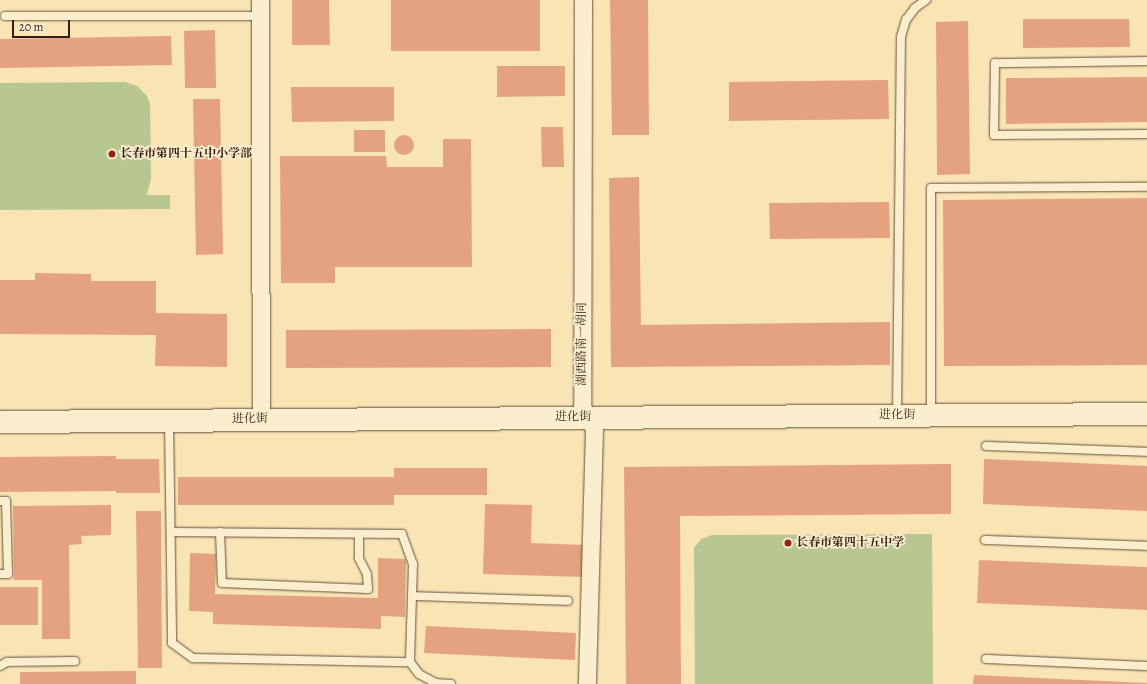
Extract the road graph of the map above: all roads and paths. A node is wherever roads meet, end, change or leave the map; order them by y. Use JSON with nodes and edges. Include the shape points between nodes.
{"nodes":[{"id":1,"x":583,"y":0,"type":"edge"},
{"id":2,"x":926,"y":0,"type":"edge"},
{"id":3,"x":260,"y":8,"type":"edge"},
{"id":4,"x":5,"y":16,"type":"dead end"},
{"id":5,"x":1147,"y":61,"type":"edge"},
{"id":6,"x":1147,"y":134,"type":"edge"},
{"id":7,"x":1147,"y":187,"type":"edge"},
{"id":8,"x":1147,"y":414,"type":"edge"},
{"id":9,"x":897,"y":415,"type":"junction"},
{"id":10,"x":931,"y":415,"type":"junction"},
{"id":11,"x":588,"y":417,"type":"junction"},
{"id":12,"x":261,"y":419,"type":"junction"},
{"id":13,"x":169,"y":420,"type":"junction"},
{"id":14,"x":0,"y":422,"type":"edge"},
{"id":15,"x":986,"y":446,"type":"dead end"},
{"id":16,"x":1147,"y":452,"type":"edge"},
{"id":17,"x":0,"y":501,"type":"edge"},
{"id":18,"x":171,"y":532,"type":"junction"},
{"id":19,"x":220,"y":532,"type":"junction"},
{"id":20,"x":359,"y":534,"type":"junction"},
{"id":21,"x":985,"y":540,"type":"dead end"},
{"id":22,"x":1147,"y":546,"type":"edge"},
{"id":23,"x":0,"y":574,"type":"edge"},
{"id":24,"x":412,"y":596,"type":"junction"},
{"id":25,"x":568,"y":601,"type":"dead end"},
{"id":26,"x":986,"y":659,"type":"dead end"},
{"id":27,"x":75,"y":661,"type":"dead end"},
{"id":28,"x":410,"y":662,"type":"junction"},
{"id":29,"x":0,"y":666,"type":"edge"},
{"id":30,"x":1147,"y":666,"type":"edge"},
{"id":31,"x":451,"y":684,"type":"edge"},
{"id":32,"x":586,"y":684,"type":"edge"}],
"edges":[{"from":1,"to":11,"type":"street","name":"湖西路南一胡同","via":[[582,407]]},
{"from":2,"to":9,"type":"lane","via":[[915,8],[906,20],[901,37]]},
{"from":3,"to":4,"type":"lane"},
{"from":3,"to":12,"type":"street"},
{"from":5,"to":6,"type":"lane","via":[[995,63],[994,135]]},
{"from":7,"to":10,"type":"lane","via":[[931,188]]},
{"from":8,"to":10,"type":"street","name":"进化街"},
{"from":9,"to":10,"type":"street","name":"进化街"},
{"from":9,"to":11,"type":"street","name":"进化街"},
{"from":11,"to":12,"type":"street","name":"进化街"},
{"from":11,"to":32,"type":"street","name":"湖西路南一胡同","via":[[594,429]]},
{"from":12,"to":13,"type":"street","name":"进化街"},
{"from":13,"to":14,"type":"street","name":"进化街"},
{"from":13,"to":18,"type":"lane"},
{"from":15,"to":16,"type":"lane"},
{"from":17,"to":23,"type":"lane","via":[[6,502],[8,574]]},
{"from":18,"to":19,"type":"lane"},
{"from":18,"to":28,"type":"lane","via":[[172,643],[193,658]]},
{"from":19,"to":20,"type":"lane"},
{"from":19,"to":20,"type":"lane","via":[[222,583],[368,589],[367,574],[359,558]]},
{"from":20,"to":24,"type":"lane","via":[[402,534],[412,564]]},
{"from":21,"to":22,"type":"lane"},
{"from":24,"to":25,"type":"lane"},
{"from":24,"to":28,"type":"lane"},
{"from":26,"to":30,"type":"lane"},
{"from":27,"to":29,"type":"lane","via":[[7,662]]},
{"from":28,"to":31,"type":"lane","via":[[419,674],[436,683]]}]}
